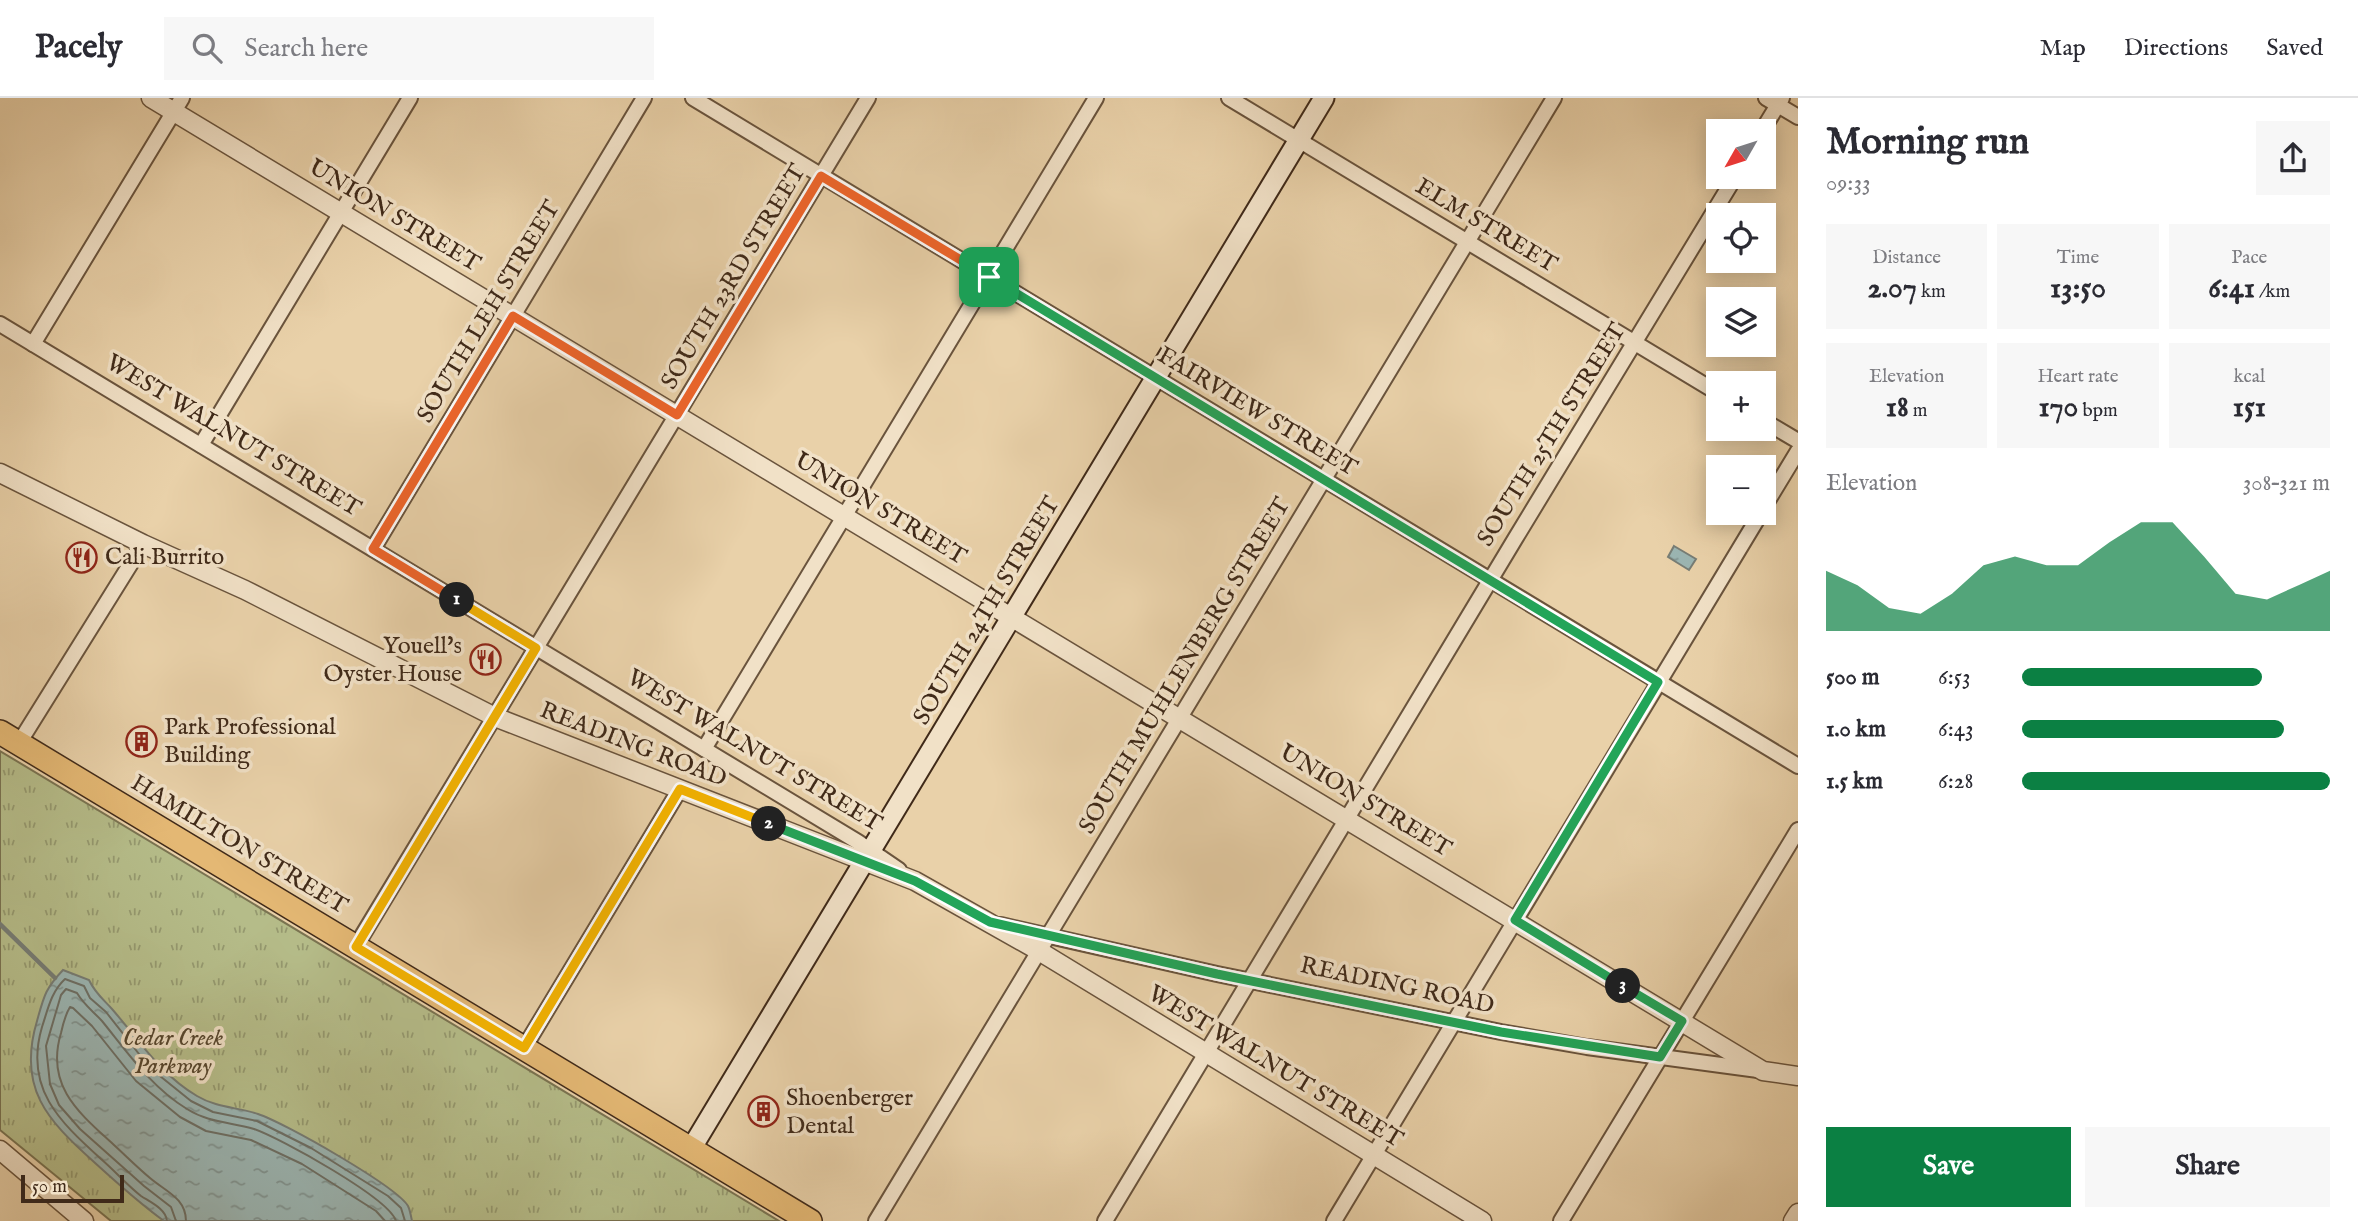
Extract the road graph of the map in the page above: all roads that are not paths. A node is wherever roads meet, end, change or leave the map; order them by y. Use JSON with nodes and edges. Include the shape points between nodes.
{"nodes":[{"id":1,"x":151,"y":98,"type":"edge"},
{"id":2,"x":410,"y":98,"type":"edge"},
{"id":3,"x":643,"y":98,"type":"edge"},
{"id":4,"x":693,"y":98,"type":"edge"},
{"id":5,"x":868,"y":98,"type":"edge"},
{"id":6,"x":1096,"y":98,"type":"edge"},
{"id":7,"x":1229,"y":98,"type":"edge"},
{"id":8,"x":1324,"y":98,"type":"edge"},
{"id":9,"x":1554,"y":98,"type":"edge"},
{"id":10,"x":1775,"y":101,"type":"edge"},
{"id":11,"x":178,"y":105,"type":"edge"},
{"id":12,"x":1798,"y":117,"type":"edge"},
{"id":13,"x":1767,"y":119,"type":"edge"},
{"id":14,"x":1299,"y":140,"type":"junction"},
{"id":15,"x":821,"y":176,"type":"junction"},
{"id":16,"x":1728,"y":189,"type":"edge"},
{"id":17,"x":341,"y":213,"type":"junction"},
{"id":18,"x":1467,"y":241,"type":"junction"},
{"id":19,"x":989,"y":277,"type":"junction"},
{"id":20,"x":513,"y":316,"type":"junction"},
{"id":21,"x":0,"y":324,"type":"edge"},
{"id":22,"x":1636,"y":343,"type":"junction"},
{"id":23,"x":33,"y":344,"type":"junction"},
{"id":24,"x":1156,"y":377,"type":"junction"},
{"id":25,"x":1706,"y":386,"type":"edge"},
{"id":26,"x":677,"y":415,"type":"junction"},
{"id":27,"x":1776,"y":428,"type":"edge"},
{"id":28,"x":1798,"y":441,"type":"edge"},
{"id":29,"x":201,"y":445,"type":"junction"},
{"id":30,"x":1798,"y":451,"type":"edge"},
{"id":31,"x":0,"y":473,"type":"edge"},
{"id":32,"x":1324,"y":479,"type":"junction"},
{"id":33,"x":1776,"y":487,"type":"edge"},
{"id":34,"x":844,"y":516,"type":"junction"},
{"id":35,"x":1753,"y":525,"type":"edge"},
{"id":36,"x":143,"y":544,"type":"junction"},
{"id":37,"x":373,"y":549,"type":"junction"},
{"id":38,"x":1491,"y":579,"type":"junction"},
{"id":39,"x":1012,"y":617,"type":"junction"},
{"id":40,"x":536,"y":648,"type":"junction"},
{"id":41,"x":1658,"y":682,"type":"junction"},
{"id":42,"x":495,"y":717,"type":"junction"},
{"id":43,"x":1180,"y":718,"type":"junction"},
{"id":44,"x":10,"y":737,"type":"edge"},
{"id":45,"x":704,"y":749,"type":"junction"},
{"id":46,"x":1798,"y":766,"type":"edge"},
{"id":47,"x":680,"y":789,"type":"junction"},
{"id":48,"x":1348,"y":819,"type":"junction"},
{"id":49,"x":1798,"y":830,"type":"edge"},
{"id":50,"x":868,"y":856,"type":"junction"},
{"id":51,"x":915,"y":881,"type":"joint"},
{"id":52,"x":1515,"y":920,"type":"junction"},
{"id":53,"x":1043,"y":944,"type":"junction"},
{"id":54,"x":356,"y":947,"type":"junction"},
{"id":55,"x":1250,"y":981,"type":"junction"},
{"id":56,"x":1682,"y":1021,"type":"junction"},
{"id":57,"x":1454,"y":1022,"type":"junction"},
{"id":58,"x":524,"y":1048,"type":"junction"},
{"id":59,"x":1206,"y":1054,"type":"junction"},
{"id":60,"x":1660,"y":1057,"type":"junction"},
{"id":61,"x":1763,"y":1071,"type":"junction"},
{"id":62,"x":1798,"y":1076,"type":"edge"},
{"id":63,"x":691,"y":1149,"type":"junction"},
{"id":64,"x":0,"y":1150,"type":"edge"},
{"id":65,"x":1374,"y":1156,"type":"junction"},
{"id":66,"x":1798,"y":1213,"type":"edge"},
{"id":67,"x":84,"y":1221,"type":"edge"},
{"id":68,"x":810,"y":1221,"type":"edge"},
{"id":69,"x":876,"y":1221,"type":"edge"},
{"id":70,"x":1105,"y":1221,"type":"edge"},
{"id":71,"x":1334,"y":1221,"type":"edge"},
{"id":72,"x":1482,"y":1221,"type":"edge"},
{"id":73,"x":1562,"y":1221,"type":"edge"},
{"id":74,"x":1793,"y":1221,"type":"edge"}],
"edges":[{"from":1,"to":11,"type":"street","name":"UNION STREET"},
{"from":2,"to":17,"type":"street"},
{"from":3,"to":20,"type":"street","name":"SOUTH LEH STREET"},
{"from":4,"to":15,"type":"street","name":"FAIRVIEW STREET"},
{"from":5,"to":15,"type":"street","name":"SOUTH 23RD STREET"},
{"from":6,"to":19,"type":"street"},
{"from":7,"to":14,"type":"street","name":"ELM STREET"},
{"from":8,"to":14,"type":"main road","name":"SOUTH 24TH STREET"},
{"from":9,"to":18,"type":"street","name":"SOUTH MUHLENBERG STREET"},
{"from":10,"to":12,"type":"street"},
{"from":10,"to":13,"type":"street"},
{"from":11,"to":17,"type":"street","name":"UNION STREET"},
{"from":11,"to":23,"type":"street"},
{"from":14,"to":18,"type":"street","name":"ELM STREET"},
{"from":14,"to":24,"type":"main road","name":"SOUTH 24TH STREET"},
{"from":15,"to":19,"type":"street","name":"FAIRVIEW STREET"},
{"from":15,"to":26,"type":"street","name":"SOUTH 23RD STREET"},
{"from":16,"to":22,"type":"street","name":"SOUTH 25TH STREET"},
{"from":17,"to":20,"type":"street","name":"UNION STREET"},
{"from":17,"to":29,"type":"street"},
{"from":18,"to":22,"type":"street","name":"ELM STREET"},
{"from":18,"to":32,"type":"street","name":"SOUTH MUHLENBERG STREET"},
{"from":19,"to":24,"type":"street","name":"FAIRVIEW STREET"},
{"from":19,"to":34,"type":"street"},
{"from":20,"to":26,"type":"street","name":"UNION STREET"},
{"from":20,"to":37,"type":"street","name":"SOUTH LEH STREET"},
{"from":21,"to":23,"type":"street","name":"WEST WALNUT STREET"},
{"from":22,"to":25,"type":"street","name":"ELM STREET"},
{"from":22,"to":38,"type":"street","name":"SOUTH 25TH STREET"},
{"from":23,"to":29,"type":"street","name":"WEST WALNUT STREET"},
{"from":24,"to":32,"type":"street","name":"FAIRVIEW STREET"},
{"from":24,"to":39,"type":"main road","name":"SOUTH 24TH STREET"},
{"from":26,"to":34,"type":"street","name":"UNION STREET"},
{"from":26,"to":40,"type":"street","name":"SOUTH 23RD STREET"},
{"from":27,"to":28,"type":"street"},
{"from":29,"to":37,"type":"street","name":"WEST WALNUT STREET"},
{"from":30,"to":33,"type":"street"},
{"from":31,"to":36,"type":"street","name":"READING ROAD"},
{"from":32,"to":38,"type":"street","name":"FAIRVIEW STREET"},
{"from":32,"to":43,"type":"street","name":"SOUTH MUHLENBERG STREET"},
{"from":34,"to":39,"type":"street","name":"UNION STREET"},
{"from":34,"to":45,"type":"street"},
{"from":35,"to":41,"type":"street"},
{"from":36,"to":42,"type":"street","name":"READING ROAD","via":[[245,590]]},
{"from":36,"to":44,"type":"street"},
{"from":37,"to":40,"type":"street","name":"WEST WALNUT STREET"},
{"from":38,"to":41,"type":"street","name":"FAIRVIEW STREET"},
{"from":38,"to":48,"type":"street","name":"SOUTH 25TH STREET"},
{"from":39,"to":43,"type":"street","name":"UNION STREET"},
{"from":39,"to":50,"type":"main road","name":"SOUTH 24TH STREET"},
{"from":40,"to":42,"type":"street","name":"SOUTH 23RD STREET"},
{"from":40,"to":45,"type":"street","name":"WEST WALNUT STREET"},
{"from":41,"to":46,"type":"street","name":"FAIRVIEW STREET"},
{"from":41,"to":52,"type":"street"},
{"from":42,"to":47,"type":"street","name":"READING ROAD"},
{"from":42,"to":54,"type":"street","name":"SOUTH 23RD STREET"},
{"from":43,"to":48,"type":"street","name":"UNION STREET"},
{"from":43,"to":53,"type":"street","name":"SOUTH MUHLENBERG STREET"},
{"from":44,"to":54,"type":"main road","name":"HAMILTON STREET"},
{"from":45,"to":50,"type":"street","name":"WEST WALNUT STREET"},
{"from":47,"to":50,"type":"street","name":"READING ROAD"},
{"from":47,"to":58,"type":"street"},
{"from":48,"to":52,"type":"street","name":"UNION STREET"},
{"from":48,"to":55,"type":"street","name":"SOUTH 25TH STREET"},
{"from":49,"to":56,"type":"street"},
{"from":50,"to":51,"type":"street","name":"READING ROAD"},
{"from":50,"to":63,"type":"main road","name":"SOUTH 24TH STREET"},
{"from":51,"to":53,"type":"street","name":"WEST WALNUT STREET","via":[[990,922]]},
{"from":52,"to":56,"type":"street","name":"UNION STREET"},
{"from":52,"to":57,"type":"street"},
{"from":53,"to":55,"type":"street","name":"READING ROAD"},
{"from":53,"to":59,"type":"street","name":"WEST WALNUT STREET"},
{"from":53,"to":69,"type":"street","name":"SOUTH MUHLENBERG STREET"},
{"from":54,"to":58,"type":"main road","name":"HAMILTON STREET"},
{"from":55,"to":57,"type":"street","name":"READING ROAD"},
{"from":55,"to":59,"type":"street","name":"SOUTH 25TH STREET"},
{"from":56,"to":60,"type":"street"},
{"from":56,"to":61,"type":"street","name":"UNION STREET"},
{"from":57,"to":60,"type":"street","name":"READING ROAD"},
{"from":57,"to":65,"type":"street"},
{"from":58,"to":63,"type":"main road","name":"HAMILTON STREET"},
{"from":59,"to":65,"type":"street","name":"WEST WALNUT STREET"},
{"from":59,"to":70,"type":"street","name":"SOUTH 25TH STREET"},
{"from":60,"to":61,"type":"street","name":"READING ROAD"},
{"from":60,"to":73,"type":"street"},
{"from":61,"to":62,"type":"street","name":"READING ROAD"},
{"from":63,"to":68,"type":"main road","name":"HAMILTON STREET"},
{"from":64,"to":67,"type":"street"},
{"from":65,"to":71,"type":"street"},
{"from":65,"to":72,"type":"street","name":"WEST WALNUT STREET"},
{"from":66,"to":74,"type":"street"}]}
